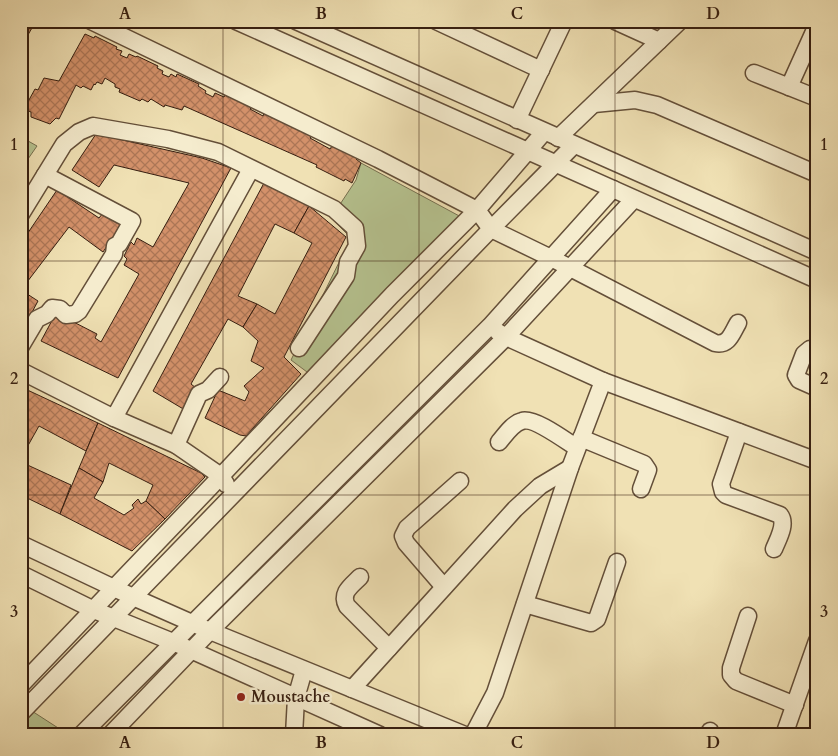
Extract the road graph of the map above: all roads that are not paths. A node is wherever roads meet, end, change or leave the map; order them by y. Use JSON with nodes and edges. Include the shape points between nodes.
{"nodes":[{"id":1,"x":91,"y":21,"type":"edge"},
{"id":2,"x":236,"y":21,"type":"edge"},
{"id":3,"x":296,"y":21,"type":"edge"},
{"id":4,"x":436,"y":21,"type":"edge"},
{"id":5,"x":564,"y":21,"type":"edge"},
{"id":6,"x":615,"y":21,"type":"edge"},
{"id":7,"x":680,"y":21,"type":"edge"},
{"id":8,"x":817,"y":25,"type":"edge"},
{"id":9,"x":659,"y":41,"type":"junction"},
{"id":10,"x":541,"y":70,"type":"junction"},
{"id":11,"x":754,"y":73,"type":"dead end"},
{"id":12,"x":789,"y":87,"type":"junction"},
{"id":13,"x":817,"y":98,"type":"edge"},
{"id":14,"x":594,"y":104,"type":"junction"},
{"id":15,"x":518,"y":120,"type":"junction"},
{"id":16,"x":551,"y":135,"type":"junction"},
{"id":17,"x":574,"y":146,"type":"junction"},
{"id":18,"x":527,"y":151,"type":"junction"},
{"id":19,"x":556,"y":164,"type":"junction"},
{"id":20,"x":251,"y":169,"type":"junction"},
{"id":21,"x":817,"y":174,"type":"edge"},
{"id":22,"x":45,"y":175,"type":"junction"},
{"id":23,"x":613,"y":189,"type":"junction"},
{"id":24,"x":634,"y":198,"type":"junction"},
{"id":25,"x":477,"y":210,"type":"junction"},
{"id":26,"x":21,"y":214,"type":"edge"},
{"id":27,"x":491,"y":229,"type":"junction"},
{"id":28,"x":817,"y":252,"type":"edge"},
{"id":29,"x":552,"y":258,"type":"junction"},
{"id":30,"x":571,"y":268,"type":"junction"},
{"id":31,"x":817,"y":280,"type":"edge"},
{"id":32,"x":392,"y":295,"type":"junction"},
{"id":33,"x":412,"y":310,"type":"junction"},
{"id":34,"x":738,"y":323,"type":"dead end"},
{"id":35,"x":490,"y":326,"type":"junction"},
{"id":36,"x":506,"y":337,"type":"junction"},
{"id":37,"x":21,"y":346,"type":"edge"},
{"id":38,"x":299,"y":348,"type":"dead end"},
{"id":39,"x":817,"y":350,"type":"edge"},
{"id":40,"x":21,"y":371,"type":"edge"},
{"id":41,"x":220,"y":377,"type":"dead end"},
{"id":42,"x":603,"y":381,"type":"junction"},
{"id":43,"x":817,"y":388,"type":"edge"},
{"id":44,"x":114,"y":418,"type":"junction"},
{"id":45,"x":739,"y":432,"type":"junction"},
{"id":46,"x":499,"y":442,"type":"dead end"},
{"id":47,"x":579,"y":443,"type":"junction"},
{"id":48,"x":176,"y":445,"type":"junction"},
{"id":49,"x":817,"y":461,"type":"edge"},
{"id":50,"x":570,"y":468,"type":"junction"},
{"id":51,"x":221,"y":476,"type":"junction"},
{"id":52,"x":460,"y":480,"type":"dead end"},
{"id":53,"x":641,"y":489,"type":"dead end"},
{"id":54,"x":232,"y":496,"type":"junction"},
{"id":55,"x":21,"y":544,"type":"edge"},
{"id":56,"x":774,"y":549,"type":"dead end"},
{"id":57,"x":617,"y":562,"type":"dead end"},
{"id":58,"x":21,"y":574,"type":"edge"},
{"id":59,"x":360,"y":577,"type":"dead end"},
{"id":60,"x":444,"y":587,"type":"junction"},
{"id":61,"x":114,"y":588,"type":"junction"},
{"id":62,"x":133,"y":597,"type":"junction"},
{"id":63,"x":524,"y":604,"type":"junction"},
{"id":64,"x":94,"y":610,"type":"junction"},
{"id":65,"x":748,"y":616,"type":"dead end"},
{"id":66,"x":113,"y":618,"type":"junction"},
{"id":67,"x":193,"y":623,"type":"junction"},
{"id":68,"x":210,"y":631,"type":"junction"},
{"id":69,"x":817,"y":641,"type":"edge"},
{"id":70,"x":173,"y":642,"type":"junction"},
{"id":71,"x":389,"y":648,"type":"junction"},
{"id":72,"x":191,"y":651,"type":"junction"},
{"id":73,"x":304,"y":670,"type":"junction"},
{"id":74,"x":21,"y":685,"type":"edge"},
{"id":75,"x":352,"y":689,"type":"junction"},
{"id":76,"x":296,"y":698,"type":"junction"},
{"id":77,"x":795,"y":705,"type":"junction"},
{"id":78,"x":21,"y":713,"type":"edge"},
{"id":79,"x":81,"y":735,"type":"edge"},
{"id":80,"x":110,"y":735,"type":"edge"},
{"id":81,"x":294,"y":735,"type":"edge"},
{"id":82,"x":380,"y":735,"type":"edge"},
{"id":83,"x":465,"y":735,"type":"edge"},
{"id":84,"x":473,"y":735,"type":"edge"},
{"id":85,"x":784,"y":735,"type":"edge"}],
"edges":[{"from":1,"to":25,"type":"street"},
{"from":2,"to":18,"type":"street"},
{"from":3,"to":15,"type":"street"},
{"from":4,"to":10,"type":"street"},
{"from":5,"to":10,"type":"street"},
{"from":6,"to":9,"type":"street"},
{"from":7,"to":9,"type":"street"},
{"from":8,"to":12,"type":"street"},
{"from":9,"to":14,"type":"street"},
{"from":10,"to":15,"type":"street"},
{"from":11,"to":12,"type":"street"},
{"from":12,"to":13,"type":"street"},
{"from":14,"to":16,"type":"street"},
{"from":14,"to":21,"type":"street","via":[[635,100],[657,105]]},
{"from":15,"to":16,"type":"street"},
{"from":16,"to":17,"type":"street"},
{"from":16,"to":18,"type":"street"},
{"from":17,"to":19,"type":"street"},
{"from":17,"to":28,"type":"street"},
{"from":18,"to":19,"type":"street"},
{"from":18,"to":25,"type":"street"},
{"from":19,"to":23,"type":"street"},
{"from":19,"to":27,"type":"street"},
{"from":20,"to":22,"type":"street","via":[[218,152],[168,139],[93,126],[64,144]]},
{"from":20,"to":38,"type":"street","via":[[334,208],[355,228],[357,246],[348,262],[346,276]]},
{"from":20,"to":44,"type":"street"},
{"from":22,"to":26,"type":"street"},
{"from":22,"to":37,"type":"street","via":[[132,221],[79,311],[66,315],[60,308],[52,308],[37,319]]},
{"from":23,"to":24,"type":"street"},
{"from":23,"to":29,"type":"street"},
{"from":24,"to":30,"type":"street"},
{"from":24,"to":31,"type":"street"},
{"from":25,"to":27,"type":"street"},
{"from":25,"to":32,"type":"street"},
{"from":27,"to":29,"type":"street"},
{"from":27,"to":33,"type":"street"},
{"from":29,"to":30,"type":"street"},
{"from":29,"to":35,"type":"street"},
{"from":30,"to":34,"type":"street","via":[[715,343],[725,343]]},
{"from":30,"to":36,"type":"street"},
{"from":32,"to":33,"type":"street"},
{"from":32,"to":51,"type":"street"},
{"from":33,"to":54,"type":"street"},
{"from":35,"to":36,"type":"street"},
{"from":35,"to":67,"type":"street"},
{"from":36,"to":42,"type":"street"},
{"from":36,"to":68,"type":"street"},
{"from":39,"to":43,"type":"street","via":[[810,349],[804,354],[796,374],[799,380]]},
{"from":40,"to":44,"type":"street"},
{"from":41,"to":48,"type":"street","via":[[208,390],[199,394]]},
{"from":42,"to":45,"type":"street"},
{"from":42,"to":47,"type":"street"},
{"from":44,"to":48,"type":"street"},
{"from":45,"to":49,"type":"street"},
{"from":45,"to":56,"type":"street","via":[[722,488],[726,495],[783,517]]},
{"from":46,"to":47,"type":"street","via":[[517,423],[527,420]]},
{"from":47,"to":50,"type":"street"},
{"from":47,"to":53,"type":"street","via":[[644,464],[648,470]]},
{"from":48,"to":51,"type":"street"},
{"from":50,"to":60,"type":"street","via":[[527,497]]},
{"from":50,"to":63,"type":"street"},
{"from":51,"to":54,"type":"street"},
{"from":51,"to":61,"type":"street"},
{"from":52,"to":60,"type":"street","via":[[402,536]]},
{"from":54,"to":62,"type":"street"},
{"from":55,"to":61,"type":"street"},
{"from":57,"to":63,"type":"street","via":[[597,619],[591,623]]},
{"from":58,"to":64,"type":"street"},
{"from":59,"to":71,"type":"street","via":[[346,591],[344,601]]},
{"from":60,"to":71,"type":"street"},
{"from":61,"to":62,"type":"street"},
{"from":61,"to":64,"type":"street"},
{"from":62,"to":66,"type":"street"},
{"from":62,"to":67,"type":"street"},
{"from":63,"to":84,"type":"street","via":[[495,694]]},
{"from":64,"to":66,"type":"street"},
{"from":64,"to":74,"type":"street"},
{"from":65,"to":77,"type":"street","via":[[731,675],[736,681]]},
{"from":66,"to":70,"type":"street"},
{"from":66,"to":78,"type":"street"},
{"from":67,"to":68,"type":"street"},
{"from":67,"to":70,"type":"street"},
{"from":68,"to":72,"type":"street"},
{"from":68,"to":73,"type":"street"},
{"from":69,"to":77,"type":"street"},
{"from":70,"to":72,"type":"street"},
{"from":70,"to":79,"type":"street"},
{"from":71,"to":75,"type":"street"},
{"from":72,"to":76,"type":"street"},
{"from":72,"to":80,"type":"street"},
{"from":73,"to":75,"type":"street"},
{"from":73,"to":76,"type":"street"},
{"from":75,"to":83,"type":"street"},
{"from":76,"to":81,"type":"street"},
{"from":76,"to":82,"type":"street"},
{"from":77,"to":85,"type":"street"}]}
